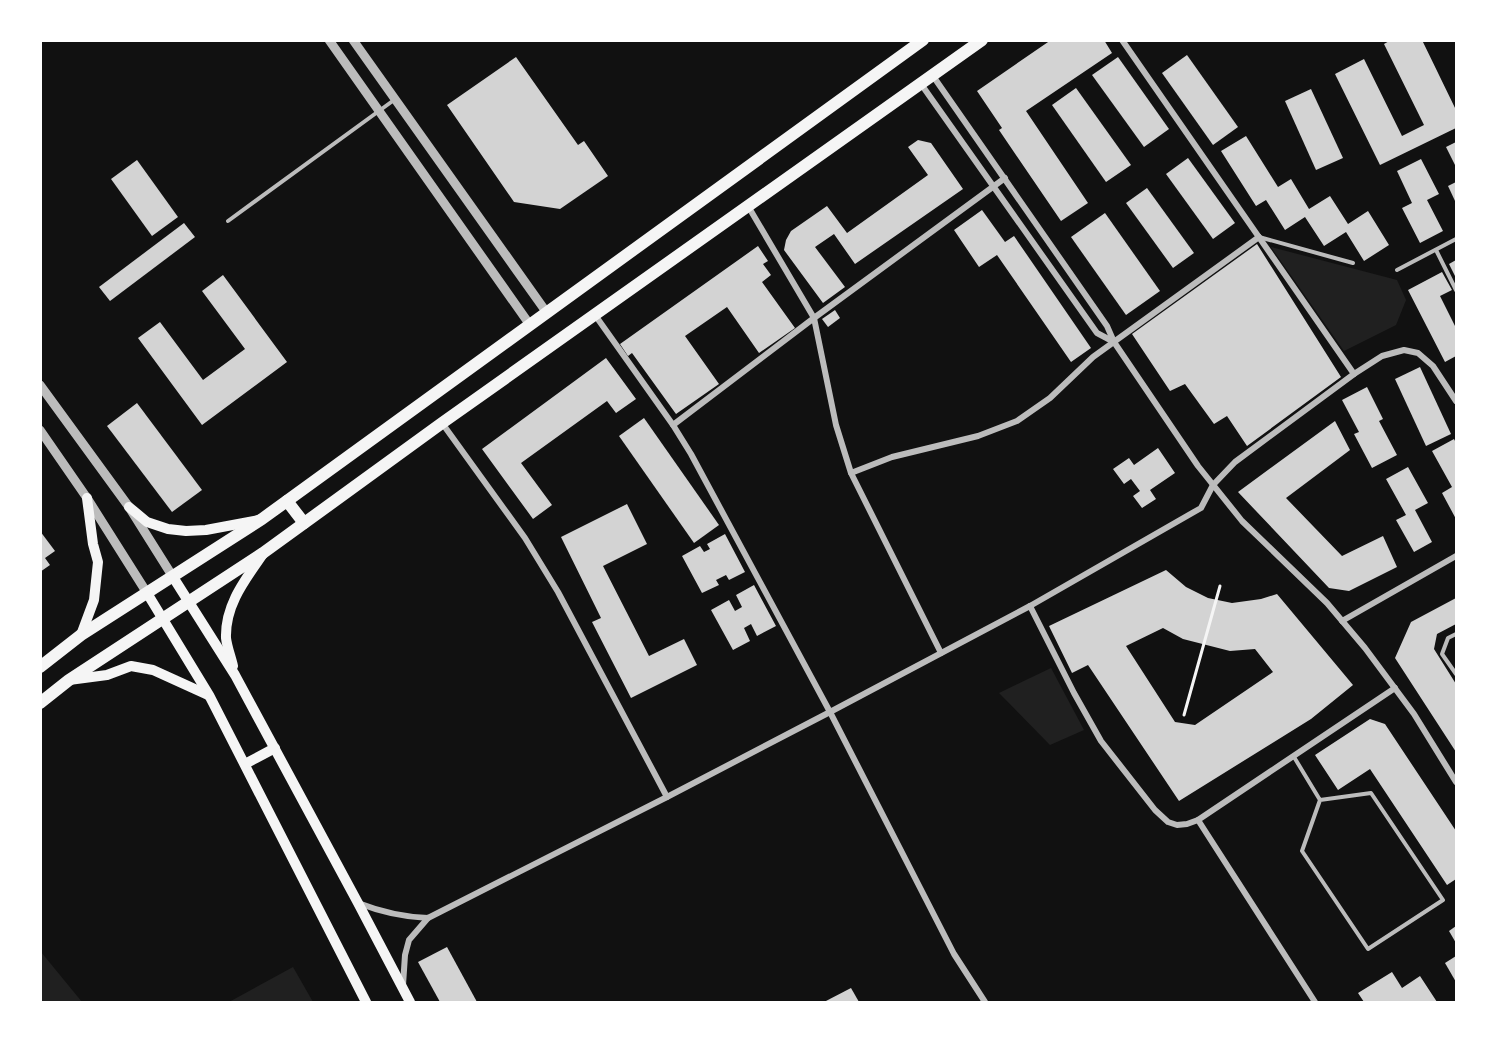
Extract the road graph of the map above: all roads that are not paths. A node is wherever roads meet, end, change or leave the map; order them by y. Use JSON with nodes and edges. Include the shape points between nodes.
{"nodes":[{"id":1,"x":329,"y":40,"type":"edge"},
{"id":2,"x":353,"y":40,"type":"edge"},
{"id":3,"x":923,"y":40,"type":"edge"},
{"id":4,"x":982,"y":40,"type":"edge"},
{"id":5,"x":1122,"y":40,"type":"edge"},
{"id":6,"x":933,"y":76,"type":"junction"},
{"id":7,"x":921,"y":84,"type":"junction"},
{"id":8,"x":395,"y":99,"type":"junction"},
{"id":9,"x":379,"y":111,"type":"junction"},
{"id":10,"x":1005,"y":178,"type":"junction"},
{"id":11,"x":993,"y":187,"type":"junction"},
{"id":12,"x":748,"y":206,"type":"junction"},
{"id":13,"x":228,"y":221,"type":"dead end"},
{"id":14,"x":1259,"y":237,"type":"junction"},
{"id":15,"x":1456,"y":239,"type":"edge"},
{"id":16,"x":1436,"y":250,"type":"junction"},
{"id":17,"x":1353,"y":262,"type":"dead end"},
{"id":18,"x":1397,"y":270,"type":"dead end"},
{"id":19,"x":1456,"y":290,"type":"edge"},
{"id":20,"x":547,"y":313,"type":"junction"},
{"id":21,"x":595,"y":315,"type":"junction"},
{"id":22,"x":814,"y":318,"type":"junction"},
{"id":23,"x":530,"y":325,"type":"junction"},
{"id":24,"x":1114,"y":342,"type":"junction"},
{"id":25,"x":1354,"y":374,"type":"junction"},
{"id":26,"x":40,"y":385,"type":"edge"},
{"id":27,"x":1456,"y":401,"type":"edge"},
{"id":28,"x":442,"y":423,"type":"junction"},
{"id":29,"x":673,"y":425,"type":"junction"},
{"id":30,"x":40,"y":430,"type":"edge"},
{"id":31,"x":851,"y":473,"type":"junction"},
{"id":32,"x":1213,"y":486,"type":"junction"},
{"id":33,"x":87,"y":498,"type":"junction"},
{"id":34,"x":287,"y":501,"type":"junction"},
{"id":35,"x":129,"y":507,"type":"junction"},
{"id":36,"x":262,"y":519,"type":"junction"},
{"id":37,"x":304,"y":523,"type":"junction"},
{"id":38,"x":263,"y":552,"type":"junction"},
{"id":39,"x":1456,"y":556,"type":"edge"},
{"id":40,"x":173,"y":577,"type":"junction"},
{"id":41,"x":147,"y":593,"type":"junction"},
{"id":42,"x":189,"y":602,"type":"junction"},
{"id":43,"x":1030,"y":606,"type":"junction"},
{"id":44,"x":162,"y":619,"type":"junction"},
{"id":45,"x":1342,"y":621,"type":"junction"},
{"id":46,"x":1456,"y":634,"type":"edge"},
{"id":47,"x":81,"y":635,"type":"junction"},
{"id":48,"x":941,"y":653,"type":"junction"},
{"id":49,"x":40,"y":667,"type":"edge"},
{"id":50,"x":1456,"y":674,"type":"edge"},
{"id":51,"x":235,"y":675,"type":"junction"},
{"id":52,"x":69,"y":680,"type":"junction"},
{"id":53,"x":1395,"y":688,"type":"junction"},
{"id":54,"x":209,"y":695,"type":"junction"},
{"id":55,"x":42,"y":700,"type":"edge"},
{"id":56,"x":830,"y":712,"type":"junction"},
{"id":57,"x":275,"y":748,"type":"junction"},
{"id":58,"x":1293,"y":756,"type":"junction"},
{"id":59,"x":245,"y":764,"type":"junction"},
{"id":60,"x":1455,"y":778,"type":"edge"},
{"id":61,"x":667,"y":797,"type":"junction"},
{"id":62,"x":1320,"y":800,"type":"junction"},
{"id":63,"x":1198,"y":820,"type":"junction"},
{"id":64,"x":358,"y":903,"type":"junction"},
{"id":65,"x":428,"y":918,"type":"junction"},
{"id":66,"x":403,"y":990,"type":"junction"},
{"id":67,"x":366,"y":1002,"type":"edge"},
{"id":68,"x":410,"y":1002,"type":"edge"},
{"id":69,"x":985,"y":1002,"type":"edge"},
{"id":70,"x":1315,"y":1002,"type":"edge"}],
"edges":[{"from":1,"to":9,"type":"street"},
{"from":2,"to":8,"type":"street"},
{"from":3,"to":20,"type":"main road"},
{"from":4,"to":6,"type":"main road"},
{"from":5,"to":14,"type":"street"},
{"from":6,"to":7,"type":"main road"},
{"from":6,"to":10,"type":"street"},
{"from":7,"to":11,"type":"street"},
{"from":7,"to":12,"type":"main road"},
{"from":8,"to":9,"type":"lane"},
{"from":8,"to":20,"type":"street"},
{"from":9,"to":13,"type":"lane"},
{"from":9,"to":23,"type":"street"},
{"from":10,"to":11,"type":"street"},
{"from":10,"to":24,"type":"street","via":[[1107,326]]},
{"from":11,"to":22,"type":"street"},
{"from":11,"to":24,"type":"street","via":[[1097,333]]},
{"from":12,"to":21,"type":"main road"},
{"from":12,"to":22,"type":"street"},
{"from":14,"to":17,"type":"lane"},
{"from":14,"to":24,"type":"street"},
{"from":14,"to":25,"type":"street"},
{"from":15,"to":16,"type":"lane"},
{"from":16,"to":18,"type":"lane"},
{"from":16,"to":19,"type":"lane"},
{"from":20,"to":23,"type":"main road"},
{"from":21,"to":28,"type":"main road"},
{"from":21,"to":29,"type":"street"},
{"from":22,"to":29,"type":"street"},
{"from":22,"to":31,"type":"street","via":[[836,425]]},
{"from":23,"to":34,"type":"main road"},
{"from":24,"to":31,"type":"street","via":[[1050,398],[1017,421],[978,436],[892,457]]},
{"from":24,"to":32,"type":"street"},
{"from":25,"to":27,"type":"street","via":[[1382,356],[1404,350],[1418,352],[1433,366]]},
{"from":25,"to":32,"type":"street","via":[[1235,462]]},
{"from":26,"to":35,"type":"street"},
{"from":28,"to":37,"type":"main road"},
{"from":28,"to":61,"type":"street","via":[[525,538],[558,592]]},
{"from":29,"to":56,"type":"street"},
{"from":30,"to":33,"type":"street"},
{"from":31,"to":48,"type":"street"},
{"from":32,"to":43,"type":"street","via":[[1201,508]]},
{"from":32,"to":45,"type":"street","via":[[1242,521]]},
{"from":33,"to":41,"type":"street"},
{"from":33,"to":47,"type":"main road","via":[[98,562],[94,600]]},
{"from":34,"to":36,"type":"main road"},
{"from":34,"to":37,"type":"main road"},
{"from":35,"to":36,"type":"main road","via":[[147,522],[186,531]]},
{"from":35,"to":40,"type":"street"},
{"from":36,"to":40,"type":"main road"},
{"from":37,"to":38,"type":"main road"},
{"from":38,"to":42,"type":"main road"},
{"from":38,"to":51,"type":"main road","via":[[236,594],[228,616],[226,639]]},
{"from":39,"to":45,"type":"street"},
{"from":40,"to":41,"type":"main road"},
{"from":40,"to":42,"type":"main road"},
{"from":41,"to":44,"type":"main road"},
{"from":41,"to":47,"type":"main road"},
{"from":42,"to":44,"type":"main road"},
{"from":42,"to":51,"type":"main road"},
{"from":43,"to":48,"type":"street"},
{"from":43,"to":63,"type":"street","via":[[1074,693],[1114,758],[1168,822],[1177,825]]},
{"from":44,"to":52,"type":"main road"},
{"from":44,"to":54,"type":"main road"},
{"from":45,"to":53,"type":"street"},
{"from":46,"to":50,"type":"lane","via":[[1448,638],[1442,654]]},
{"from":47,"to":49,"type":"main road"},
{"from":48,"to":56,"type":"street"},
{"from":51,"to":57,"type":"main road"},
{"from":52,"to":54,"type":"main road","via":[[107,675],[131,666],[153,670]]},
{"from":52,"to":55,"type":"main road"},
{"from":53,"to":58,"type":"street"},
{"from":53,"to":60,"type":"street"},
{"from":54,"to":59,"type":"main road"},
{"from":56,"to":61,"type":"street"},
{"from":56,"to":69,"type":"street","via":[[954,954]]},
{"from":57,"to":59,"type":"main road"},
{"from":57,"to":64,"type":"main road"},
{"from":58,"to":62,"type":"lane"},
{"from":58,"to":63,"type":"street"},
{"from":59,"to":67,"type":"main road"},
{"from":61,"to":65,"type":"street"},
{"from":62,"to":62,"type":"lane","via":[[1302,851],[1368,949],[1443,900],[1371,793]]},
{"from":63,"to":70,"type":"street"},
{"from":64,"to":65,"type":"street","via":[[410,918]]},
{"from":64,"to":66,"type":"main road"},
{"from":65,"to":66,"type":"street","via":[[409,940]]},
{"from":66,"to":68,"type":"main road"}]}
